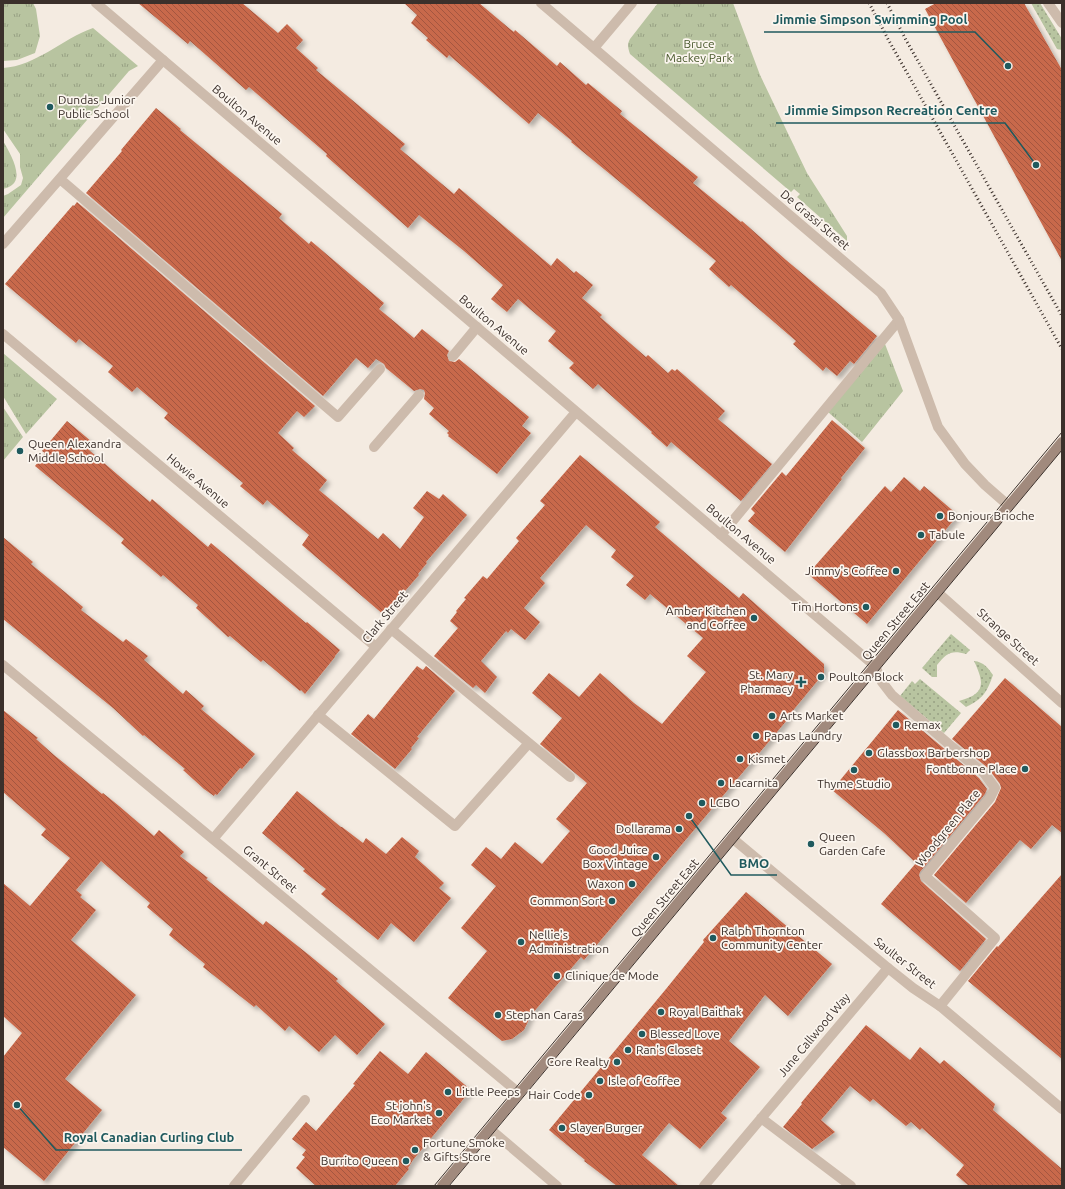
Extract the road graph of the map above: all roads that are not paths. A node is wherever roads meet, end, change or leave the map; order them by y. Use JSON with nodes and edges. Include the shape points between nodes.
{"nodes":[{"id":1,"x":96,"y":3,"type":"edge"},
{"id":2,"x":541,"y":3,"type":"edge"},
{"id":3,"x":632,"y":3,"type":"edge"},
{"id":4,"x":1048,"y":3,"type":"edge"},
{"id":5,"x":1062,"y":23,"type":"edge"},
{"id":6,"x":594,"y":48,"type":"junction"},
{"id":7,"x":163,"y":60,"type":"junction"},
{"id":8,"x":60,"y":179,"type":"junction"},
{"id":9,"x":3,"y":244,"type":"edge"},
{"id":10,"x":899,"y":320,"type":"junction"},
{"id":11,"x":477,"y":327,"type":"junction"},
{"id":12,"x":3,"y":334,"type":"edge"},
{"id":13,"x":453,"y":356,"type":"dead end"},
{"id":14,"x":380,"y":369,"type":"dead end"},
{"id":15,"x":419,"y":395,"type":"dead end"},
{"id":16,"x":576,"y":412,"type":"junction"},
{"id":17,"x":1062,"y":442,"type":"edge"},
{"id":18,"x":374,"y":447,"type":"dead end"},
{"id":19,"x":1009,"y":506,"type":"junction"},
{"id":20,"x":721,"y":535,"type":"junction"},
{"id":21,"x":937,"y":592,"type":"junction"},
{"id":22,"x":391,"y":629,"type":"junction"},
{"id":23,"x":376,"y":647,"type":"junction"},
{"id":24,"x":3,"y":665,"type":"edge"},
{"id":25,"x":875,"y":666,"type":"junction"},
{"id":26,"x":1062,"y":703,"type":"edge"},
{"id":27,"x":318,"y":715,"type":"junction"},
{"id":28,"x":529,"y":743,"type":"junction"},
{"id":29,"x":570,"y":777,"type":"dead end"},
{"id":30,"x":213,"y":838,"type":"junction"},
{"id":31,"x":732,"y":838,"type":"junction"},
{"id":32,"x":888,"y":968,"type":"junction"},
{"id":33,"x":940,"y":1006,"type":"junction"},
{"id":34,"x":519,"y":1093,"type":"junction"},
{"id":35,"x":305,"y":1100,"type":"dead end"},
{"id":36,"x":1062,"y":1109,"type":"edge"},
{"id":37,"x":761,"y":1118,"type":"junction"},
{"id":38,"x":490,"y":1129,"type":"junction"},
{"id":39,"x":234,"y":1186,"type":"edge"},
{"id":40,"x":442,"y":1186,"type":"edge"},
{"id":41,"x":557,"y":1186,"type":"edge"},
{"id":42,"x":704,"y":1186,"type":"edge"},
{"id":43,"x":851,"y":1186,"type":"edge"}],
"edges":[{"from":1,"to":7,"type":"street","name":"Boulton Avenue"},
{"from":2,"to":6,"type":"street","name":"De Grassi Street"},
{"from":3,"to":6,"type":"street"},
{"from":4,"to":5,"type":"street"},
{"from":6,"to":10,"type":"street","name":"De Grassi Street","via":[[881,293]]},
{"from":7,"to":8,"type":"street"},
{"from":7,"to":11,"type":"street","name":"Boulton Avenue"},
{"from":8,"to":9,"type":"street"},
{"from":8,"to":14,"type":"street","via":[[338,417]]},
{"from":10,"to":19,"type":"street","name":"De Grassi Street","via":[[938,427],[965,464]]},
{"from":10,"to":20,"type":"street"},
{"from":11,"to":13,"type":"street"},
{"from":11,"to":16,"type":"street","name":"Boulton Avenue"},
{"from":12,"to":23,"type":"street","name":"Howie Avenue"},
{"from":15,"to":18,"type":"street"},
{"from":16,"to":20,"type":"street","name":"Boulton Avenue"},
{"from":16,"to":22,"type":"street","name":"Clark Street"},
{"from":17,"to":19,"type":"main road","name":"Queen Street East"},
{"from":19,"to":21,"type":"main road","name":"Queen Street East"},
{"from":20,"to":25,"type":"street","name":"Boulton Avenue"},
{"from":21,"to":25,"type":"main road","name":"Queen Street East"},
{"from":21,"to":26,"type":"street","name":"Strange Street"},
{"from":22,"to":23,"type":"street","name":"Clark Street"},
{"from":22,"to":28,"type":"street"},
{"from":23,"to":27,"type":"street","name":"Clark Street"},
{"from":24,"to":30,"type":"street","name":"Grant Street"},
{"from":25,"to":31,"type":"main road","name":"Queen Street East"},
{"from":25,"to":33,"type":"street","name":"Woodgreen Place","via":[[882,682],[892,695],[984,773],[995,788],[990,798],[925,876],[996,938]]},
{"from":27,"to":28,"type":"street","via":[[455,826]]},
{"from":27,"to":30,"type":"street","name":"Clark Street"},
{"from":28,"to":29,"type":"street"},
{"from":30,"to":34,"type":"street","name":"Grant Street"},
{"from":31,"to":32,"type":"street","name":"Saulter Street"},
{"from":31,"to":34,"type":"main road","name":"Queen Street East"},
{"from":32,"to":33,"type":"street","name":"Saulter Street"},
{"from":32,"to":37,"type":"street","name":"June Callwood Way"},
{"from":33,"to":36,"type":"street","name":"Saulter Street"},
{"from":34,"to":38,"type":"main road","name":"Queen Street East"},
{"from":35,"to":39,"type":"street"},
{"from":37,"to":42,"type":"street","name":"June Callwood Way"},
{"from":37,"to":43,"type":"street"},
{"from":38,"to":40,"type":"main road","name":"Queen Street East"},
{"from":38,"to":41,"type":"street"}]}
